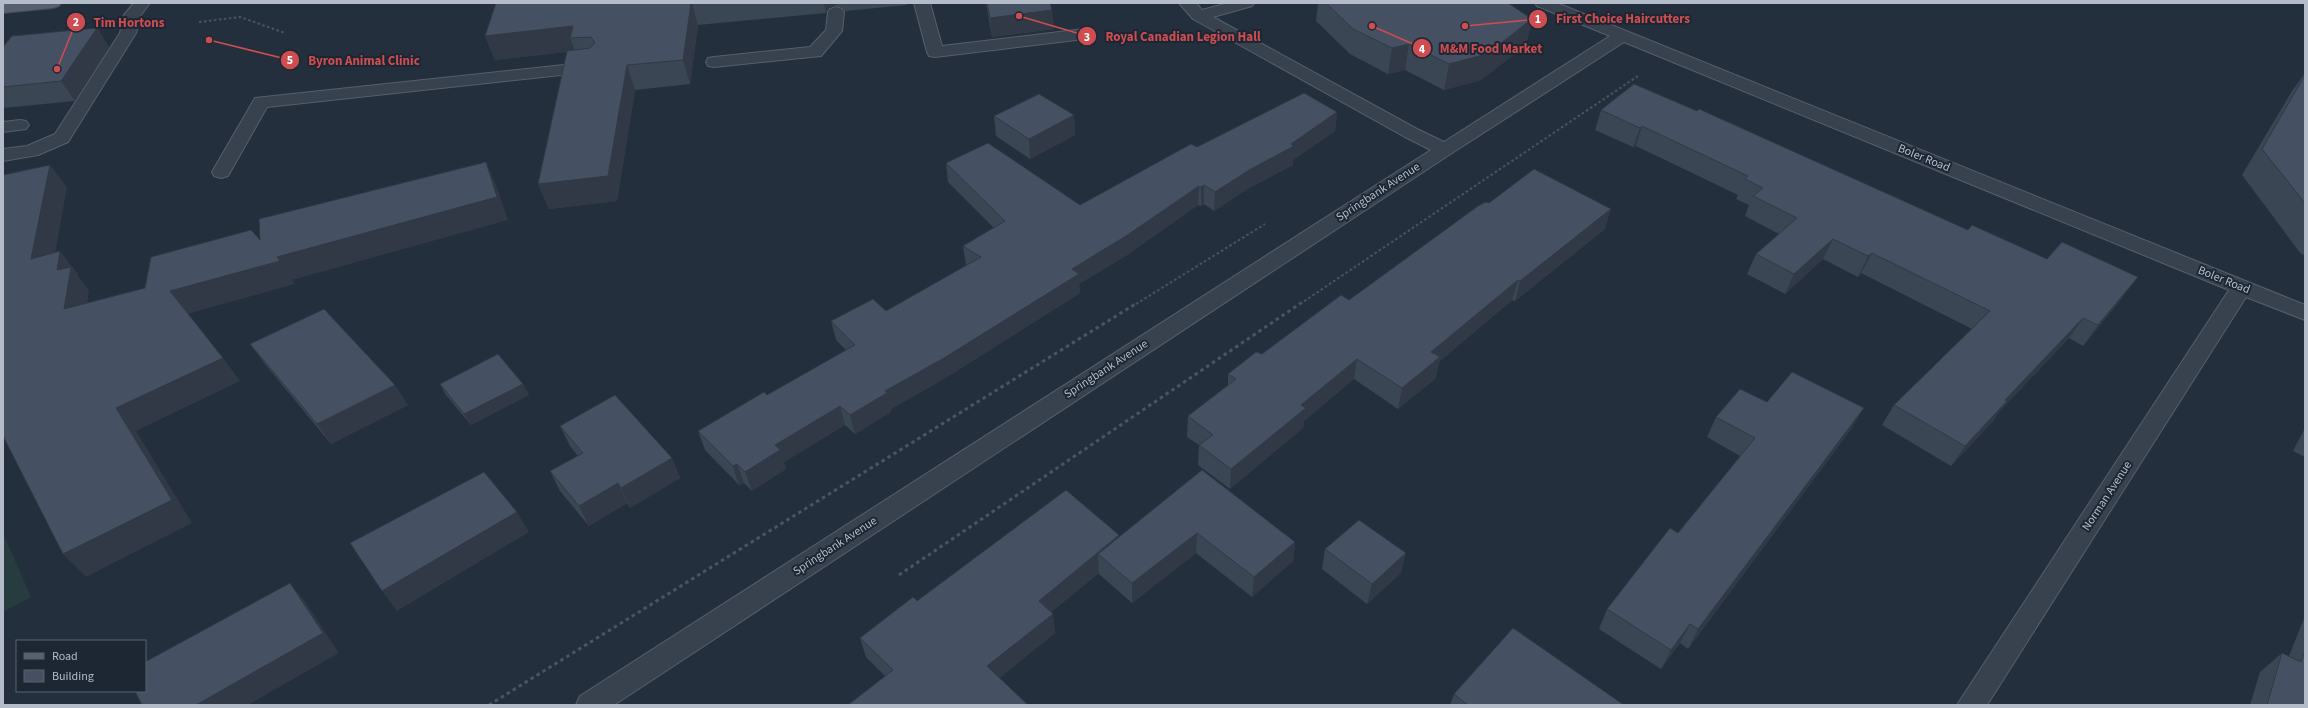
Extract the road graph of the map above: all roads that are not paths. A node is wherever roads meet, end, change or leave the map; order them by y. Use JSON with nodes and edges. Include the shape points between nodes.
{"nodes":[{"id":1,"x":53,"y":3,"type":"edge"},
{"id":2,"x":142,"y":3,"type":"edge"},
{"id":3,"x":922,"y":3,"type":"edge"},
{"id":4,"x":1187,"y":3,"type":"edge"},
{"id":5,"x":1246,"y":3,"type":"edge"},
{"id":6,"x":1543,"y":3,"type":"edge"},
{"id":7,"x":3,"y":8,"type":"edge"},
{"id":8,"x":836,"y":12,"type":"dead end"},
{"id":9,"x":1199,"y":16,"type":"junction"},
{"id":10,"x":1084,"y":34,"type":"dead end"},
{"id":11,"x":1624,"y":35,"type":"junction"},
{"id":12,"x":714,"y":62,"type":"dead end"},
{"id":13,"x":593,"y":66,"type":"edge"},
{"id":14,"x":1445,"y":149,"type":"junction"},
{"id":15,"x":3,"y":155,"type":"edge"},
{"id":16,"x":221,"y":172,"type":"dead end"},
{"id":17,"x":2242,"y":287,"type":"junction"},
{"id":18,"x":2305,"y":313,"type":"edge"},
{"id":19,"x":590,"y":705,"type":"edge"},
{"id":20,"x":1971,"y":705,"type":"edge"}],
"edges":[{"from":1,"to":7,"type":"main road"},
{"from":2,"to":15,"type":"street","via":[[132,15],[128,32],[62,138],[31,151]]},
{"from":3,"to":10,"type":"street","via":[[935,52]]},
{"from":4,"to":9,"type":"street"},
{"from":5,"to":9,"type":"street"},
{"from":6,"to":11,"type":"street","name":"Boler Road"},
{"from":8,"to":12,"type":"street","via":[[834,31],[815,52]]},
{"from":9,"to":14,"type":"street","via":[[1411,133]]},
{"from":11,"to":14,"type":"street","name":"Springbank Avenue"},
{"from":11,"to":17,"type":"street","name":"Boler Road"},
{"from":13,"to":16,"type":"street","via":[[261,102]]},
{"from":14,"to":19,"type":"street","name":"Springbank Avenue"},
{"from":17,"to":18,"type":"street","name":"Boler Road"},
{"from":17,"to":20,"type":"street","name":"Norman Avenue"}]}
